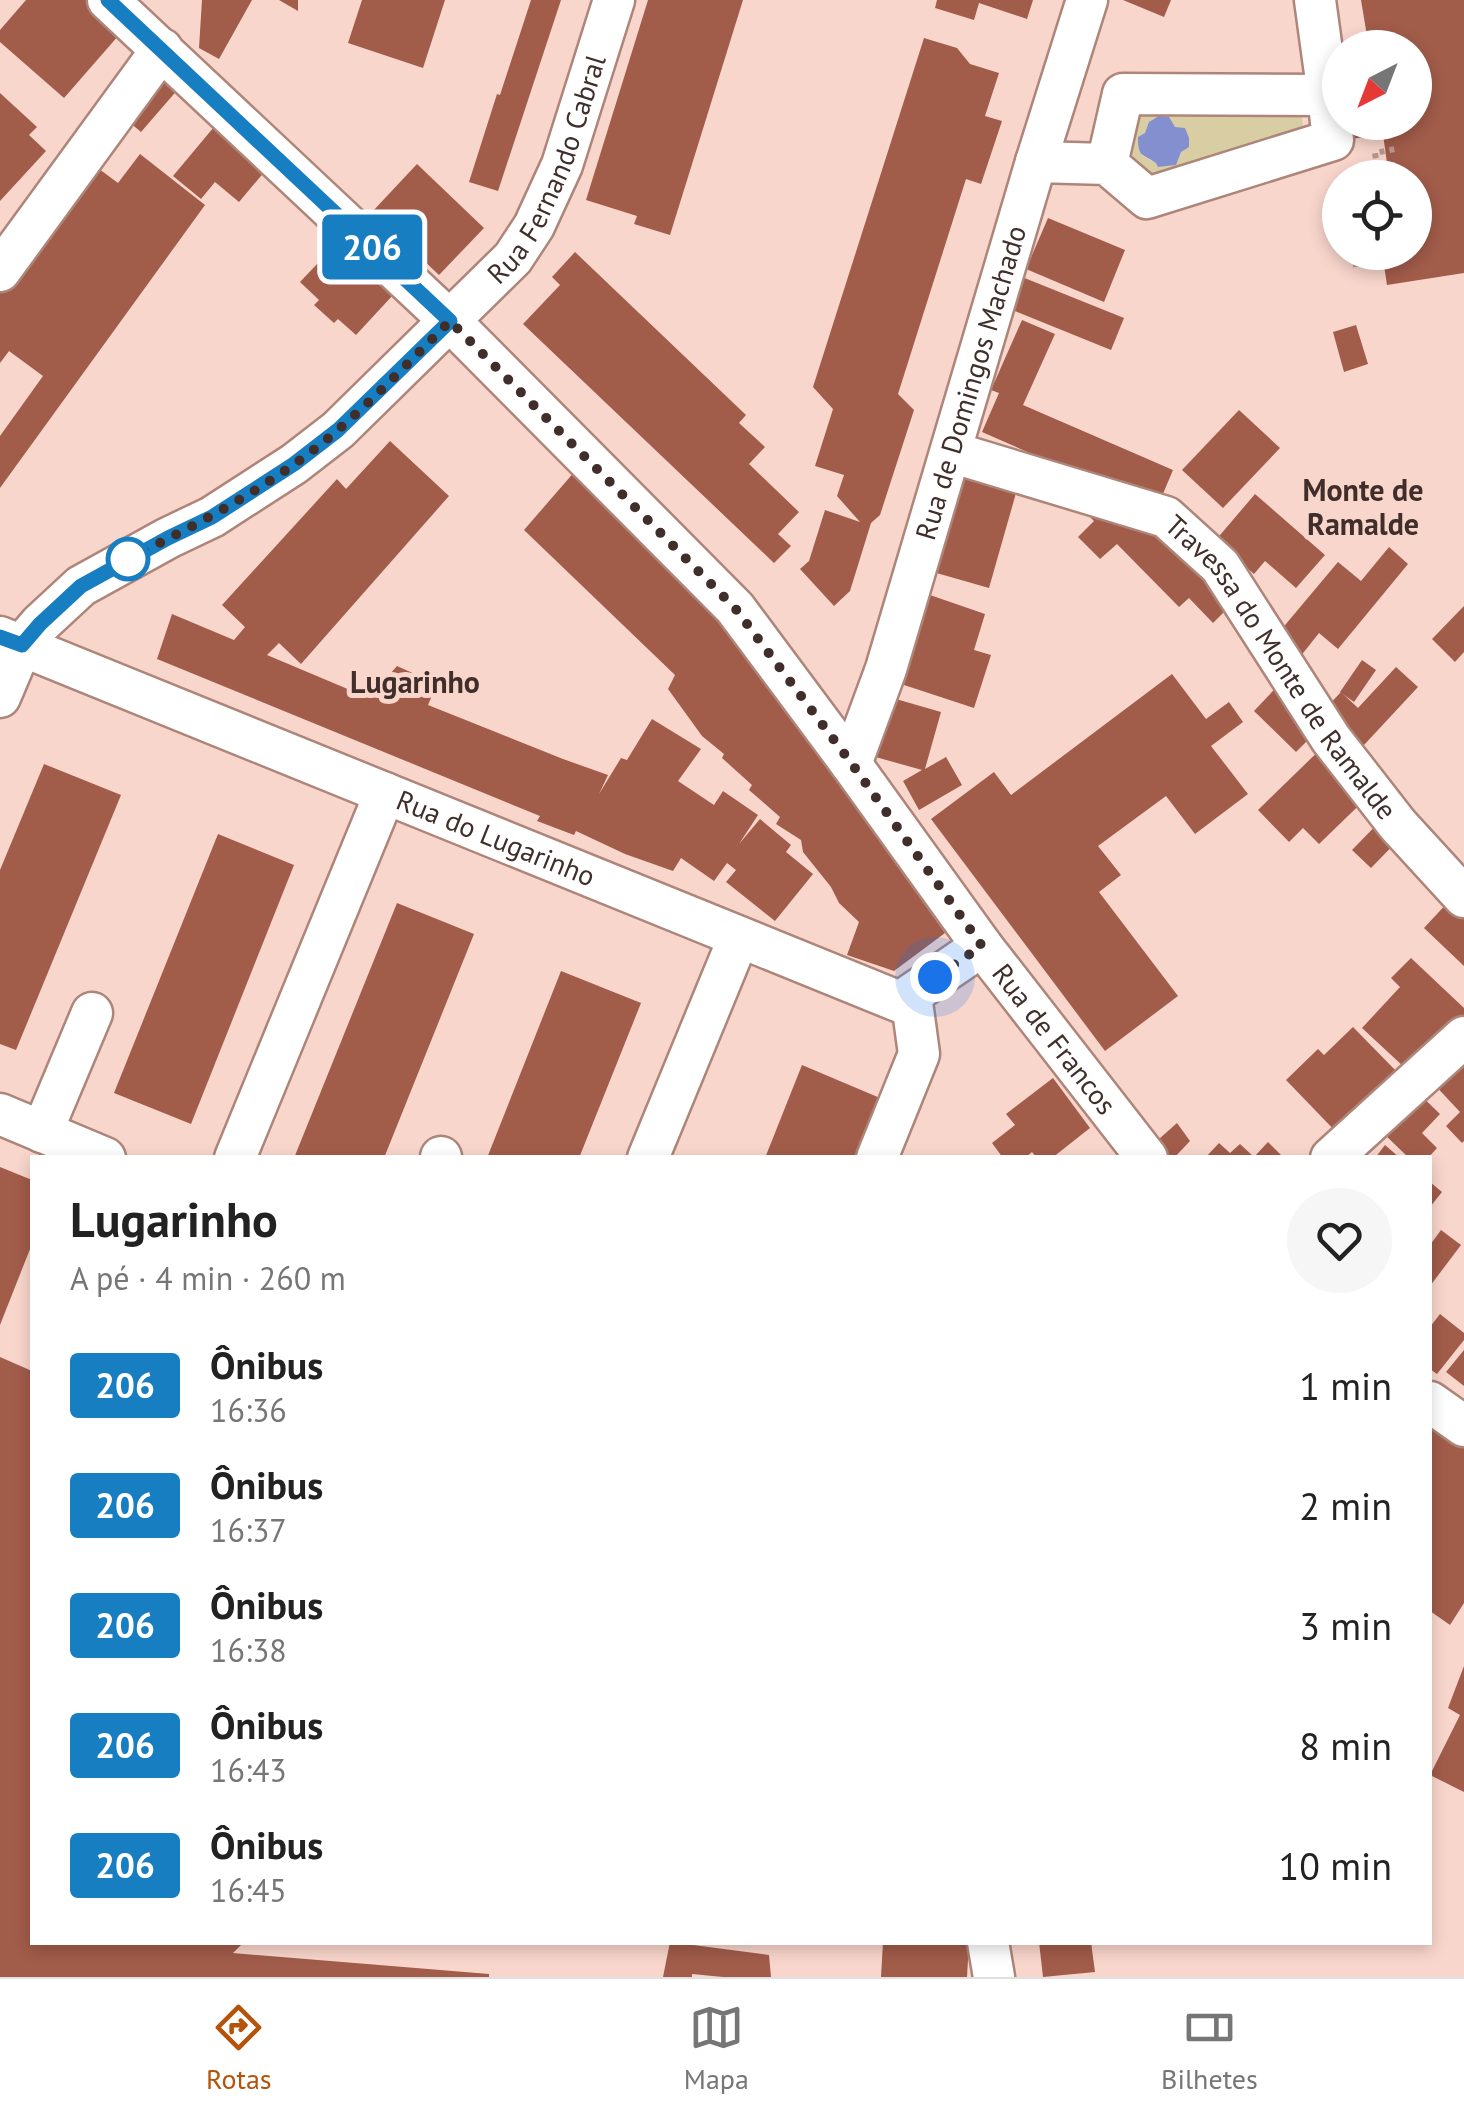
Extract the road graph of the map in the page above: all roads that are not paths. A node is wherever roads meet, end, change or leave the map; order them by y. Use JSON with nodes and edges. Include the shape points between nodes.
{"nodes":[{"id":1,"x":108,"y":0,"type":"edge"},
{"id":2,"x":614,"y":0,"type":"edge"},
{"id":3,"x":1086,"y":0,"type":"edge"},
{"id":4,"x":1316,"y":0,"type":"edge"},
{"id":5,"x":1322,"y":48,"type":"edge"},
{"id":6,"x":162,"y":49,"type":"junction"},
{"id":7,"x":1071,"y":50,"type":"junction"},
{"id":8,"x":1123,"y":94,"type":"junction"},
{"id":9,"x":1322,"y":95,"type":"edge"},
{"id":10,"x":1333,"y":140,"type":"edge"},
{"id":11,"x":1036,"y":162,"type":"junction"},
{"id":12,"x":1107,"y":164,"type":"junction"},
{"id":13,"x":0,"y":271,"type":"edge"},
{"id":14,"x":450,"y":321,"type":"junction"},
{"id":15,"x":951,"y":452,"type":"junction"},
{"id":16,"x":11,"y":641,"type":"edge"},
{"id":17,"x":0,"y":697,"type":"edge"},
{"id":18,"x":852,"y":764,"type":"junction"},
{"id":19,"x":385,"y":793,"type":"junction"},
{"id":20,"x":1464,"y":896,"type":"edge"},
{"id":21,"x":739,"y":937,"type":"junction"},
{"id":22,"x":982,"y":946,"type":"junction"},
{"id":23,"x":911,"y":995,"type":"junction"},
{"id":24,"x":92,"y":1013,"type":"dead end"},
{"id":25,"x":1464,"y":1037,"type":"edge"},
{"id":26,"x":0,"y":1114,"type":"edge"},
{"id":27,"x":42,"y":1132,"type":"junction"},
{"id":28,"x":99,"y":1155,"type":"edge"},
{"id":29,"x":236,"y":1155,"type":"edge"},
{"id":30,"x":649,"y":1155,"type":"edge"},
{"id":31,"x":878,"y":1155,"type":"edge"},
{"id":32,"x":1145,"y":1155,"type":"edge"},
{"id":33,"x":1334,"y":1155,"type":"edge"},
{"id":34,"x":1432,"y":1403,"type":"edge"},
{"id":35,"x":1464,"y":1426,"type":"edge"},
{"id":36,"x":989,"y":1945,"type":"edge"},
{"id":37,"x":994,"y":1977,"type":"edge"}],
"edges":[{"from":1,"to":6,"type":"street","name":"Rua de Francos"},
{"from":2,"to":14,"type":"street","name":"Rua Fernando Cabral","via":[[562,166],[534,226],[513,258]]},
{"from":3,"to":7,"type":"street","name":"Rua de Domingos Machado"},
{"from":4,"to":5,"type":"street"},
{"from":6,"to":13,"type":"street"},
{"from":6,"to":14,"type":"street","name":"Rua de Francos"},
{"from":7,"to":8,"type":"street"},
{"from":7,"to":11,"type":"street","name":"Rua de Domingos Machado"},
{"from":8,"to":9,"type":"street"},
{"from":8,"to":12,"type":"street"},
{"from":10,"to":12,"type":"street","via":[[1147,198]]},
{"from":11,"to":12,"type":"street"},
{"from":11,"to":15,"type":"street","name":"Rua de Domingos Machado"},
{"from":14,"to":16,"type":"street","name":"Rua Fernando Cabral","via":[[294,464],[212,517],[81,586]]},
{"from":14,"to":18,"type":"street","name":"Rua de Francos","via":[[735,608]]},
{"from":15,"to":18,"type":"street","name":"Rua de Domingos Machado"},
{"from":15,"to":20,"type":"street","name":"Travessa do Monte de Ramalde","via":[[1166,517],[1220,566],[1331,739]]},
{"from":16,"to":17,"type":"street"},
{"from":16,"to":19,"type":"street","name":"Rua do Lugarinho"},
{"from":18,"to":22,"type":"street","name":"Rua de Francos"},
{"from":19,"to":21,"type":"street","name":"Rua do Lugarinho"},
{"from":19,"to":29,"type":"street"},
{"from":21,"to":23,"type":"street","name":"Rua do Lugarinho","via":[[900,1002]]},
{"from":21,"to":30,"type":"street"},
{"from":22,"to":23,"type":"street"},
{"from":22,"to":32,"type":"street","name":"Rua de Francos"},
{"from":23,"to":31,"type":"street","via":[[919,1054]]},
{"from":24,"to":27,"type":"street"},
{"from":25,"to":33,"type":"street"},
{"from":26,"to":27,"type":"street"},
{"from":27,"to":28,"type":"street"},
{"from":34,"to":35,"type":"street"},
{"from":36,"to":37,"type":"street"}]}
